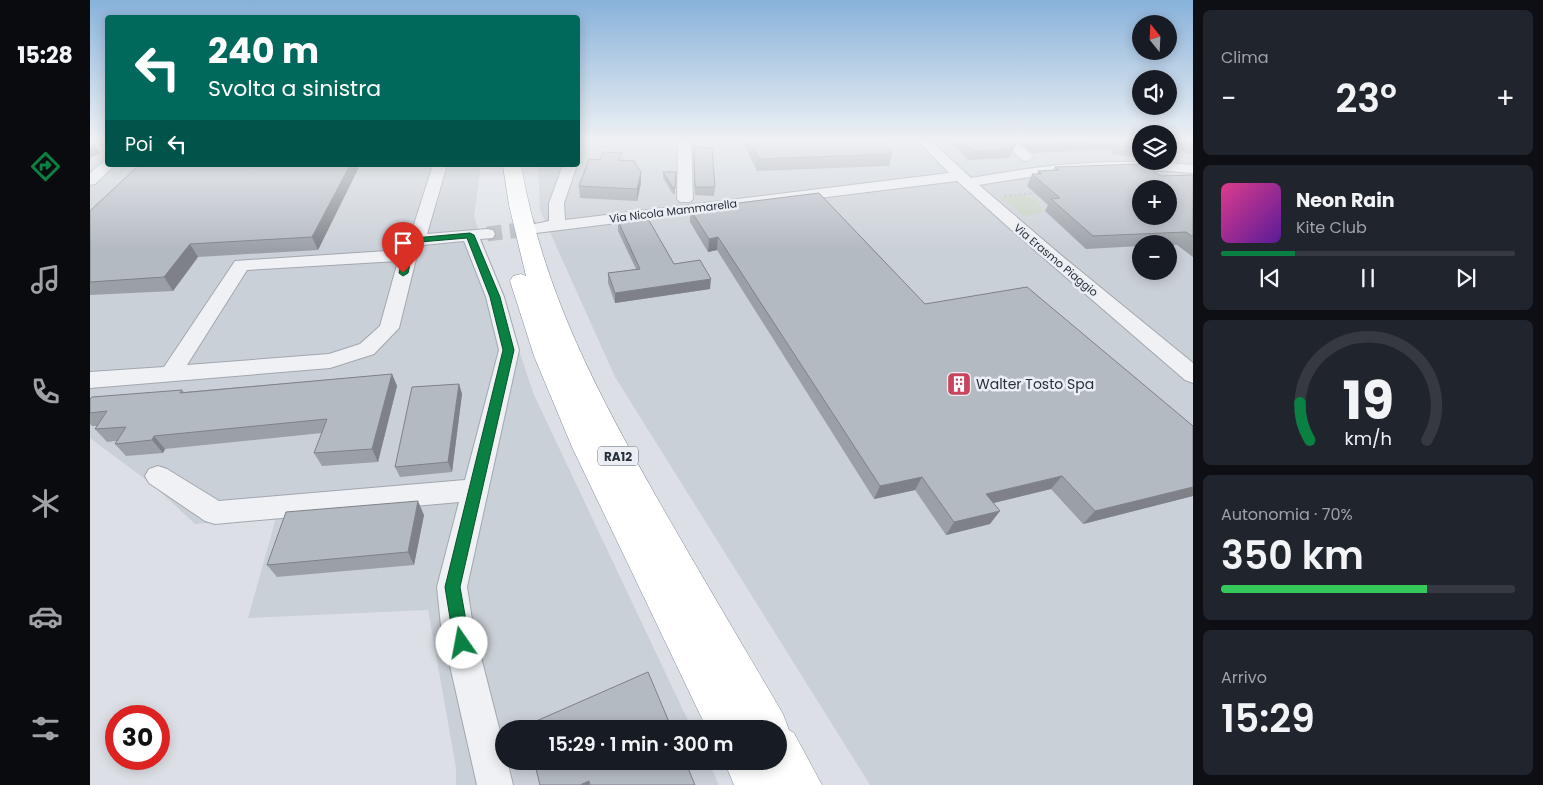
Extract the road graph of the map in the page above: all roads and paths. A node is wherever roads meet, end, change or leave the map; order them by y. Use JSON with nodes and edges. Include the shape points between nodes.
{"nodes":[{"id":1,"x":436,"y":177,"type":"edge"},
{"id":2,"x":499,"y":177,"type":"edge"},
{"id":3,"x":514,"y":177,"type":"edge"},
{"id":4,"x":566,"y":177,"type":"edge"},
{"id":5,"x":685,"y":177,"type":"edge"},
{"id":6,"x":960,"y":177,"type":"edge"},
{"id":7,"x":988,"y":177,"type":"edge"},
{"id":8,"x":963,"y":180,"type":"junction"},
{"id":9,"x":1034,"y":194,"type":"dead end"},
{"id":10,"x":983,"y":197,"type":"junction"},
{"id":11,"x":685,"y":199,"type":"dead end"},
{"id":12,"x":558,"y":225,"type":"junction"},
{"id":13,"x":536,"y":228,"type":"tunnel mouth"},
{"id":14,"x":412,"y":247,"type":"junction"},
{"id":15,"x":171,"y":374,"type":"junction"},
{"id":16,"x":1193,"y":375,"type":"edge"},
{"id":17,"x":90,"y":380,"type":"edge"},
{"id":18,"x":158,"y":476,"type":"dead end"},
{"id":19,"x":475,"y":490,"type":"junction"},
{"id":20,"x":724,"y":720,"type":"edge"},
{"id":21,"x":763,"y":720,"type":"edge"},
{"id":22,"x":787,"y":763,"type":"edge"},
{"id":23,"x":750,"y":770,"type":"edge"},
{"id":24,"x":495,"y":785,"type":"edge"},
{"id":25,"x":758,"y":785,"type":"edge"},
{"id":26,"x":799,"y":785,"type":"edge"}],
"edges":[{"from":1,"to":14,"type":"street"},
{"from":2,"to":20,"type":"highway","number":"RA12","via":[[515,258],[547,356],[610,495]]},
{"from":3,"to":21,"type":"highway","number":"RA12","via":[[541,284],[585,389]]},
{"from":4,"to":12,"type":"street","via":[[555,208],[554,217]]},
{"from":5,"to":11,"type":"street"},
{"from":6,"to":8,"type":"street","name":"Via Erasmo Piaggio"},
{"from":7,"to":8,"type":"street","name":"Via Nicola Mammarella"},
{"from":8,"to":10,"type":"street","name":"Via Erasmo Piaggio"},
{"from":8,"to":12,"type":"street","name":"Via Nicola Mammarella"},
{"from":9,"to":10,"type":"path"},
{"from":10,"to":16,"type":"street","name":"Via Erasmo Piaggio"},
{"from":12,"to":13,"type":"street","name":"Via Nicola Mammarella"},
{"from":14,"to":15,"type":"street","via":[[241,265]]},
{"from":14,"to":15,"type":"street","via":[[389,328],[367,349],[330,361]]},
{"from":14,"to":19,"type":"street","via":[[479,235],[508,350]]},
{"from":15,"to":17,"type":"street"},
{"from":18,"to":19,"type":"street","via":[[215,513]]},
{"from":19,"to":24,"type":"street","via":[[452,587],[457,626]]},
{"from":22,"to":26,"type":"highway"},
{"from":23,"to":25,"type":"highway"}]}
